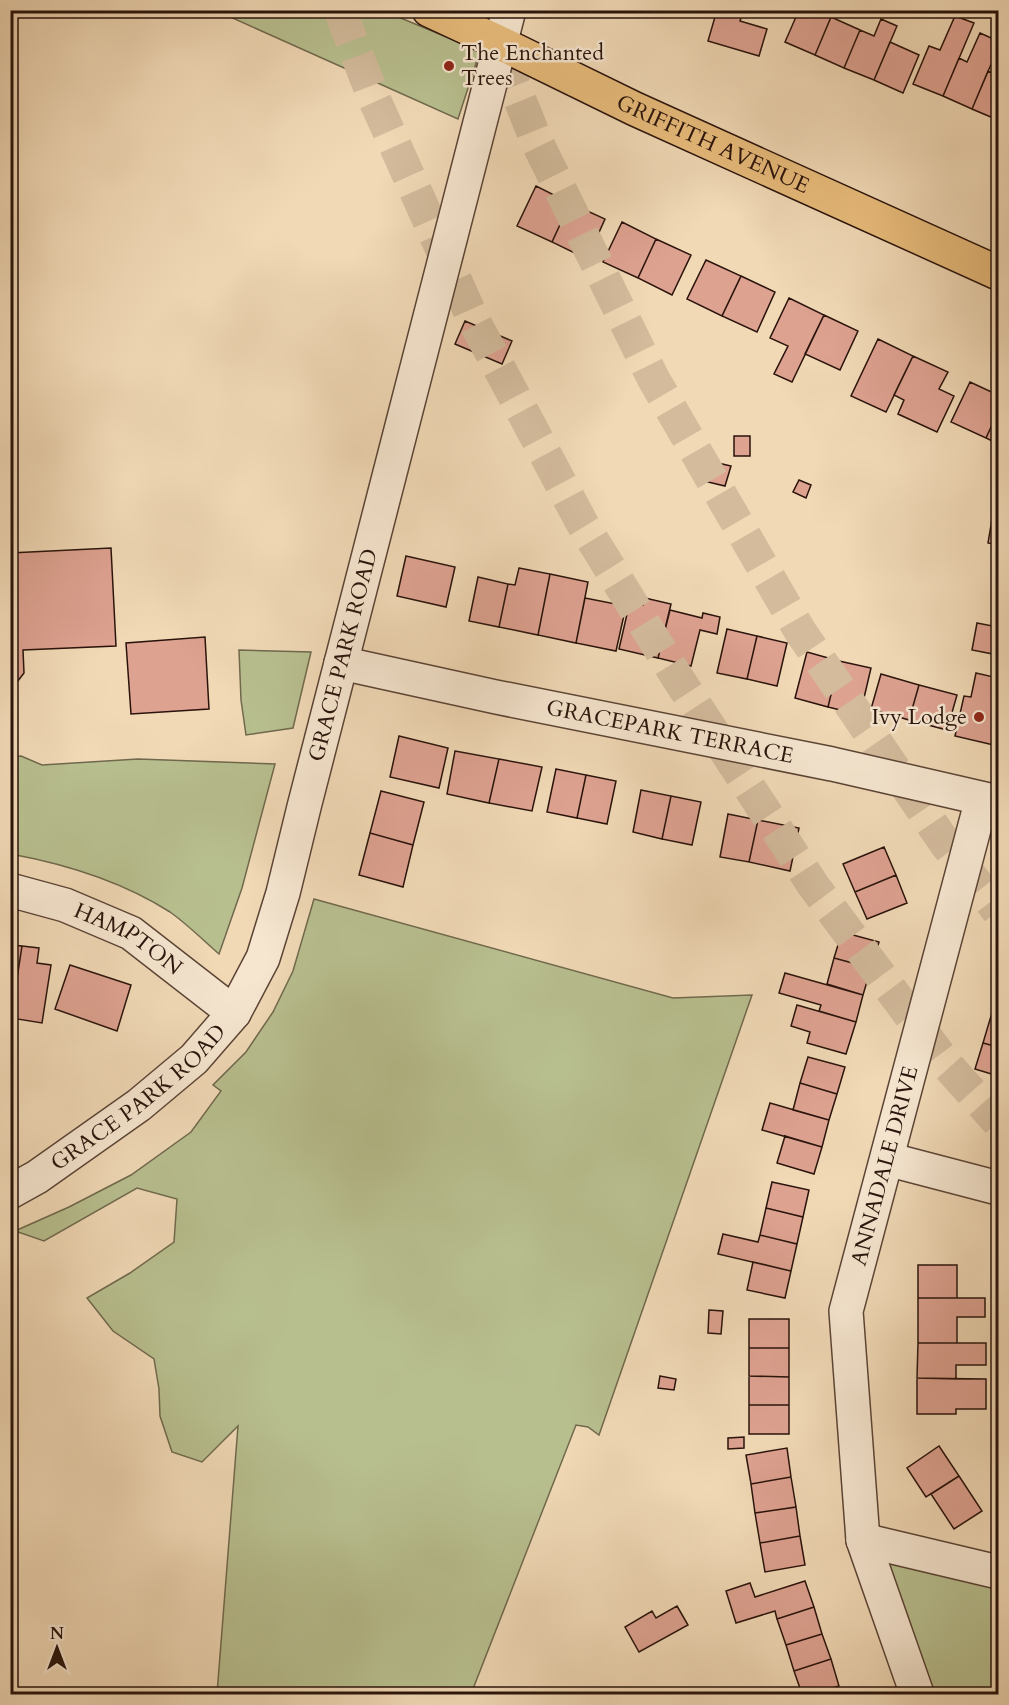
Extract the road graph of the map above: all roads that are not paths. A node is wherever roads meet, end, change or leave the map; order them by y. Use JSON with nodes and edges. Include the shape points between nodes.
{"nodes":[{"id":1,"x":429,"y":10,"type":"edge"},
{"id":2,"x":509,"y":10,"type":"edge"},
{"id":3,"x":500,"y":43,"type":"junction"},
{"id":4,"x":999,"y":273,"type":"edge"},
{"id":5,"x":341,"y":663,"type":"junction"},
{"id":6,"x":990,"y":801,"type":"edge"},
{"id":7,"x":10,"y":890,"type":"edge"},
{"id":8,"x":234,"y":1013,"type":"junction"},
{"id":9,"x":886,"y":1159,"type":"junction"},
{"id":10,"x":999,"y":1188,"type":"edge"},
{"id":11,"x":10,"y":1192,"type":"edge"},
{"id":12,"x":863,"y":1540,"type":"junction"},
{"id":13,"x":999,"y":1572,"type":"edge"},
{"id":14,"x":917,"y":1695,"type":"edge"}],
"edges":[{"from":1,"to":3,"type":"main road","name":"GRIFFITH AVENUE"},
{"from":2,"to":3,"type":"street","name":"GRACE PARK ROAD"},
{"from":3,"to":4,"type":"main road","name":"GRIFFITH AVENUE","via":[[635,109]]},
{"from":3,"to":5,"type":"street","name":"GRACE PARK ROAD"},
{"from":5,"to":6,"type":"street","name":"GRACEPARK TERRACE","via":[[832,764]]},
{"from":5,"to":8,"type":"street","name":"GRACE PARK ROAD","via":[[284,892],[263,958]]},
{"from":6,"to":9,"type":"street","name":"ANNADALE DRIVE"},
{"from":7,"to":8,"type":"street","name":"HAMPTON","via":[[65,905],[131,933]]},
{"from":8,"to":11,"type":"street","name":"GRACE PARK ROAD","via":[[194,1059],[139,1105]]},
{"from":9,"to":10,"type":"street"},
{"from":9,"to":12,"type":"street","name":"ANNADALE DRIVE","via":[[846,1311]]},
{"from":12,"to":13,"type":"street"},
{"from":12,"to":14,"type":"street","name":"ANNADALE DRIVE"}]}
